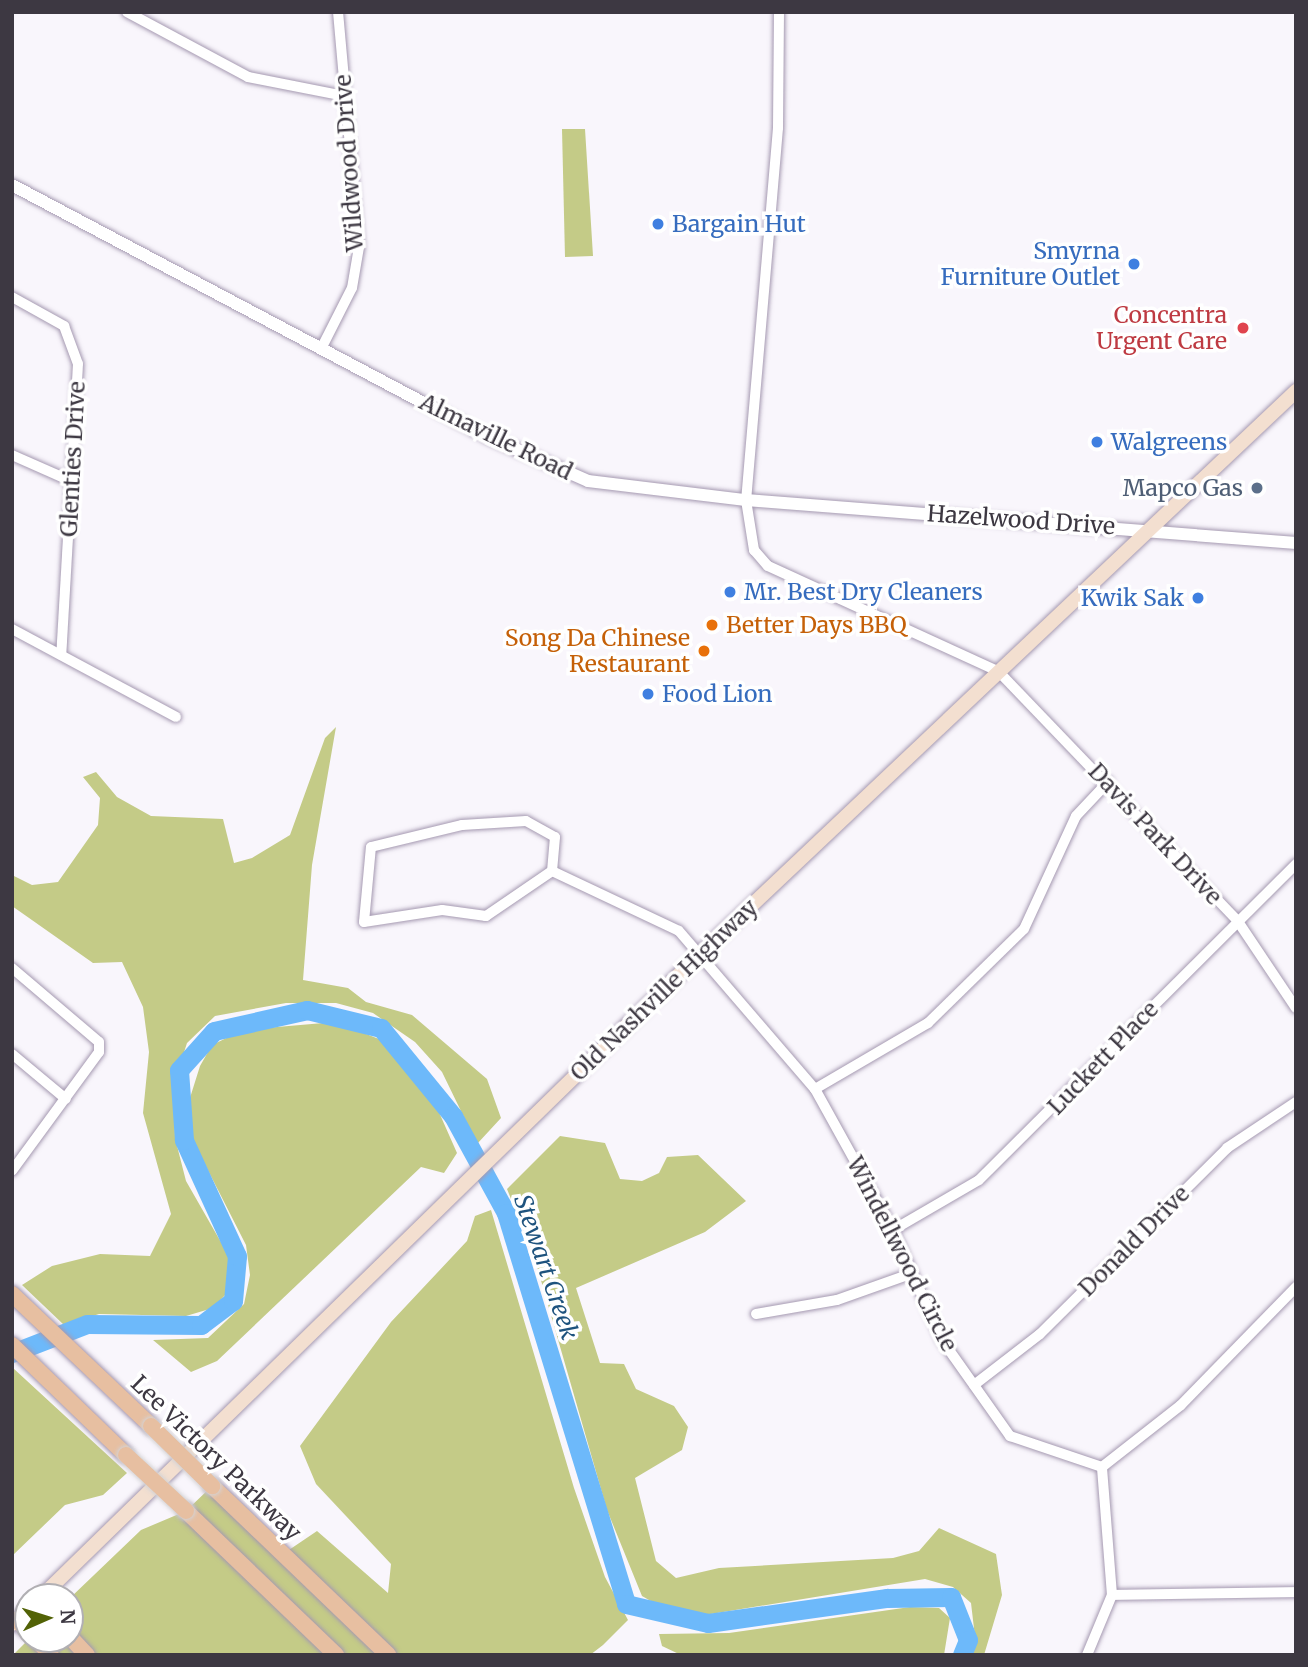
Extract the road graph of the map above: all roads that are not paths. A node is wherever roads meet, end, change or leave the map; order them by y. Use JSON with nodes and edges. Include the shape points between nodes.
{"nodes":[{"id":1,"x":127,"y":12,"type":"edge"},
{"id":2,"x":338,"y":12,"type":"edge"},
{"id":3,"x":779,"y":12,"type":"edge"},
{"id":4,"x":345,"y":96,"type":"junction"},
{"id":5,"x":12,"y":185,"type":"edge"},
{"id":6,"x":12,"y":297,"type":"edge"},
{"id":7,"x":321,"y":349,"type":"junction"},
{"id":8,"x":1296,"y":391,"type":"edge"},
{"id":9,"x":12,"y":455,"type":"edge"},
{"id":10,"x":71,"y":481,"type":"junction"},
{"id":11,"x":746,"y":500,"type":"junction"},
{"id":12,"x":1152,"y":530,"type":"junction"},
{"id":13,"x":1296,"y":542,"type":"edge"},
{"id":14,"x":12,"y":629,"type":"edge"},
{"id":15,"x":61,"y":655,"type":"junction"},
{"id":16,"x":999,"y":672,"type":"junction"},
{"id":17,"x":176,"y":717,"type":"dead end"},
{"id":18,"x":1108,"y":782,"type":"junction"},
{"id":19,"x":1296,"y":864,"type":"edge"},
{"id":20,"x":552,"y":871,"type":"junction"},
{"id":21,"x":1237,"y":920,"type":"junction"},
{"id":22,"x":698,"y":956,"type":"junction"},
{"id":23,"x":12,"y":968,"type":"edge"},
{"id":24,"x":1296,"y":1008,"type":"edge"},
{"id":25,"x":12,"y":1054,"type":"edge"},
{"id":26,"x":815,"y":1089,"type":"junction"},
{"id":27,"x":66,"y":1099,"type":"junction"},
{"id":28,"x":1296,"y":1102,"type":"edge"},
{"id":29,"x":12,"y":1171,"type":"edge"},
{"id":30,"x":893,"y":1230,"type":"junction"},
{"id":31,"x":910,"y":1274,"type":"junction"},
{"id":32,"x":1296,"y":1287,"type":"edge"},
{"id":33,"x":12,"y":1294,"type":"edge"},
{"id":34,"x":756,"y":1314,"type":"dead end"},
{"id":35,"x":12,"y":1345,"type":"edge"},
{"id":36,"x":974,"y":1385,"type":"junction"},
{"id":37,"x":1102,"y":1467,"type":"junction"},
{"id":38,"x":257,"y":1579,"type":"junction"},
{"id":39,"x":55,"y":1583,"type":"edge"},
{"id":40,"x":1296,"y":1592,"type":"edge"},
{"id":41,"x":1112,"y":1595,"type":"junction"},
{"id":42,"x":326,"y":1655,"type":"edge"},
{"id":43,"x":336,"y":1655,"type":"edge"},
{"id":44,"x":388,"y":1655,"type":"edge"},
{"id":45,"x":1087,"y":1655,"type":"edge"}],
"edges":[{"from":1,"to":4,"type":"street","via":[[248,77]]},
{"from":2,"to":4,"type":"street","name":"Wildwood Drive"},
{"from":3,"to":11,"type":"street","via":[[778,128]]},
{"from":4,"to":7,"type":"street","name":"Wildwood Drive","via":[[359,247],[352,288]]},
{"from":5,"to":7,"type":"street","name":"Almaville Road"},
{"from":6,"to":10,"type":"street","name":"Glenties Drive","via":[[64,326],[74,339],[78,364]]},
{"from":7,"to":11,"type":"street","name":"Almaville Road","via":[[526,457],[588,481]]},
{"from":8,"to":12,"type":"main road","name":"Old Nashville Highway"},
{"from":9,"to":10,"type":"street"},
{"from":10,"to":15,"type":"street","name":"Glenties Drive"},
{"from":11,"to":12,"type":"street","name":"Hazelwood Drive"},
{"from":11,"to":16,"type":"street","via":[[754,550],[768,566]]},
{"from":12,"to":13,"type":"street","name":"Hazelwood Drive"},
{"from":12,"to":16,"type":"main road","name":"Old Nashville Highway"},
{"from":14,"to":15,"type":"street"},
{"from":15,"to":17,"type":"street"},
{"from":16,"to":18,"type":"street","name":"Davis Park Drive"},
{"from":16,"to":22,"type":"main road","name":"Old Nashville Highway"},
{"from":18,"to":21,"type":"street","name":"Davis Park Drive"},
{"from":18,"to":26,"type":"street","via":[[1076,816],[1024,929],[928,1023]]},
{"from":19,"to":21,"type":"street","name":"Luckett Place"},
{"from":20,"to":20,"type":"street","via":[[555,836],[526,821],[462,825],[371,847],[363,922],[442,910],[486,916]]},
{"from":20,"to":22,"type":"street","name":"Windellwood Circle","via":[[654,915],[678,931]]},
{"from":21,"to":24,"type":"street","name":"Davis Park Drive"},
{"from":21,"to":30,"type":"street","name":"Luckett Place","via":[[979,1180]]},
{"from":22,"to":26,"type":"street","name":"Windellwood Circle"},
{"from":22,"to":39,"type":"main road","name":"Old Nashville Highway"},
{"from":23,"to":27,"type":"street","via":[[99,1042],[99,1052]]},
{"from":25,"to":27,"type":"street"},
{"from":26,"to":30,"type":"street","name":"Windellwood Circle"},
{"from":27,"to":29,"type":"street"},
{"from":28,"to":36,"type":"street","name":"Donald Drive","via":[[1227,1148],[1040,1334]]},
{"from":30,"to":31,"type":"street","name":"Windellwood Circle"},
{"from":31,"to":34,"type":"street","via":[[837,1300]]},
{"from":31,"to":36,"type":"street","name":"Windellwood Circle","via":[[942,1340]]},
{"from":32,"to":37,"type":"street","via":[[1181,1405]]},
{"from":33,"to":44,"type":"main road","name":"Lee Victory Parkway","bridge":true},
{"from":35,"to":38,"type":"main road","bridge":true},
{"from":36,"to":37,"type":"street","name":"Windellwood Circle","via":[[1010,1436]]},
{"from":37,"to":41,"type":"street"},
{"from":38,"to":42,"type":"main road","via":[[274,1605]]},
{"from":38,"to":43,"type":"main road"},
{"from":40,"to":41,"type":"street"},
{"from":41,"to":45,"type":"street"}]}
